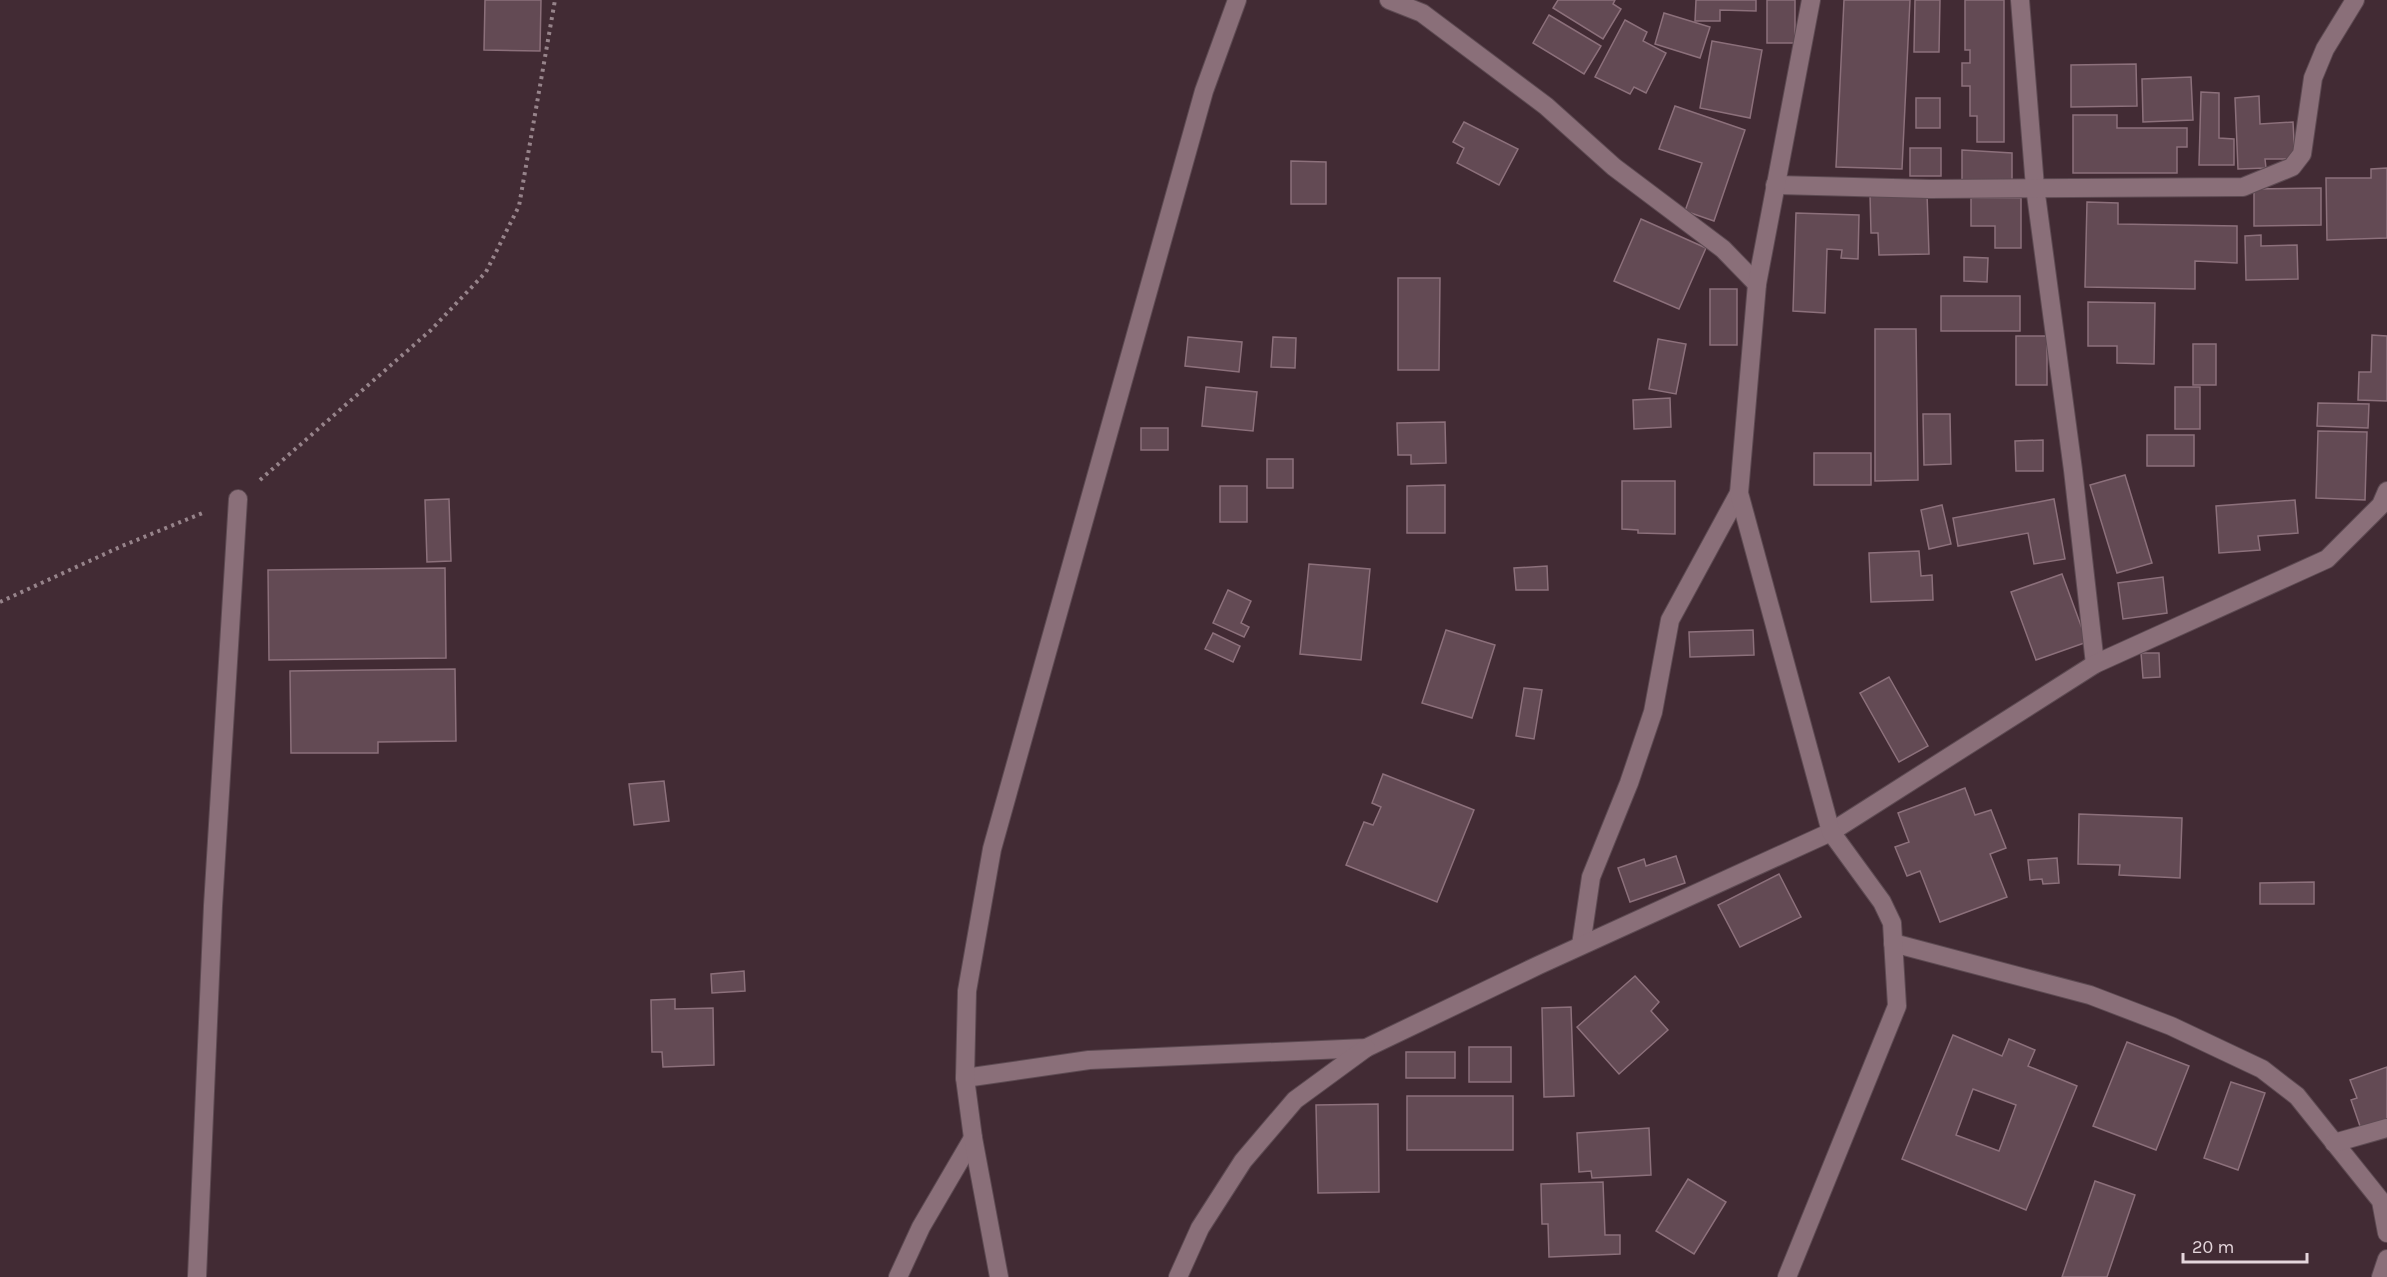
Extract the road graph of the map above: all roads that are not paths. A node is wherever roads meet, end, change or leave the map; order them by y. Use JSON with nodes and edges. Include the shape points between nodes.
{"nodes":[{"id":1,"x":1237,"y":0,"type":"edge"},
{"id":2,"x":1389,"y":0,"type":"edge"},
{"id":3,"x":1811,"y":0,"type":"edge"},
{"id":4,"x":2020,"y":0,"type":"edge"},
{"id":5,"x":2355,"y":0,"type":"edge"},
{"id":6,"x":1775,"y":185,"type":"junction"},
{"id":7,"x":2035,"y":187,"type":"junction"},
{"id":8,"x":1758,"y":284,"type":"junction"},
{"id":9,"x":2387,"y":491,"type":"edge"},
{"id":10,"x":1739,"y":493,"type":"junction"},
{"id":11,"x":238,"y":499,"type":"road end"},
{"id":12,"x":2095,"y":664,"type":"junction"},
{"id":13,"x":1831,"y":832,"type":"junction"},
{"id":14,"x":1893,"y":943,"type":"junction"},
{"id":15,"x":1581,"y":945,"type":"junction"},
{"id":16,"x":1366,"y":1048,"type":"junction"},
{"id":17,"x":965,"y":1078,"type":"junction"},
{"id":18,"x":2387,"y":1128,"type":"edge"},
{"id":19,"x":973,"y":1138,"type":"junction"},
{"id":20,"x":2334,"y":1143,"type":"junction"},
{"id":21,"x":2387,"y":1233,"type":"edge"},
{"id":22,"x":2387,"y":1259,"type":"edge"},
{"id":23,"x":197,"y":1277,"type":"edge"},
{"id":24,"x":898,"y":1277,"type":"edge"},
{"id":25,"x":999,"y":1277,"type":"edge"},
{"id":26,"x":1178,"y":1277,"type":"edge"},
{"id":27,"x":1787,"y":1277,"type":"edge"},
{"id":28,"x":2381,"y":1277,"type":"edge"}],
"edges":[{"from":1,"to":17,"type":"street","via":[[1204,91],[992,849],[967,991]]},
{"from":2,"to":8,"type":"street","via":[[1422,13],[1546,106],[1614,167],[1723,249]]},
{"from":3,"to":6,"type":"street"},
{"from":4,"to":7,"type":"street"},
{"from":5,"to":7,"type":"street","via":[[2325,49],[2313,78],[2302,154],[2292,167],[2243,187]]},
{"from":6,"to":7,"type":"street"},
{"from":6,"to":8,"type":"street"},
{"from":7,"to":12,"type":"street"},
{"from":8,"to":10,"type":"street"},
{"from":9,"to":12,"type":"street","via":[[2381,505],[2327,559]]},
{"from":10,"to":13,"type":"street"},
{"from":10,"to":15,"type":"street","via":[[1670,620],[1653,712],[1591,877]]},
{"from":11,"to":23,"type":"street","via":[[213,906]]},
{"from":12,"to":13,"type":"street"},
{"from":13,"to":14,"type":"street","via":[[1882,902],[1892,923]]},
{"from":13,"to":15,"type":"street"},
{"from":14,"to":20,"type":"street","via":[[2090,995],[2171,1026],[2262,1069],[2297,1096]]},
{"from":14,"to":27,"type":"street","via":[[1897,1006]]},
{"from":15,"to":16,"type":"street"},
{"from":16,"to":17,"type":"street","via":[[1089,1060]]},
{"from":16,"to":26,"type":"street","via":[[1295,1100],[1250,1152],[1200,1228]]},
{"from":17,"to":19,"type":"street"},
{"from":18,"to":20,"type":"street"},
{"from":19,"to":24,"type":"street","via":[[921,1227]]},
{"from":19,"to":25,"type":"street"},
{"from":20,"to":21,"type":"street","via":[[2381,1201]]},
{"from":22,"to":28,"type":"street"}]}
